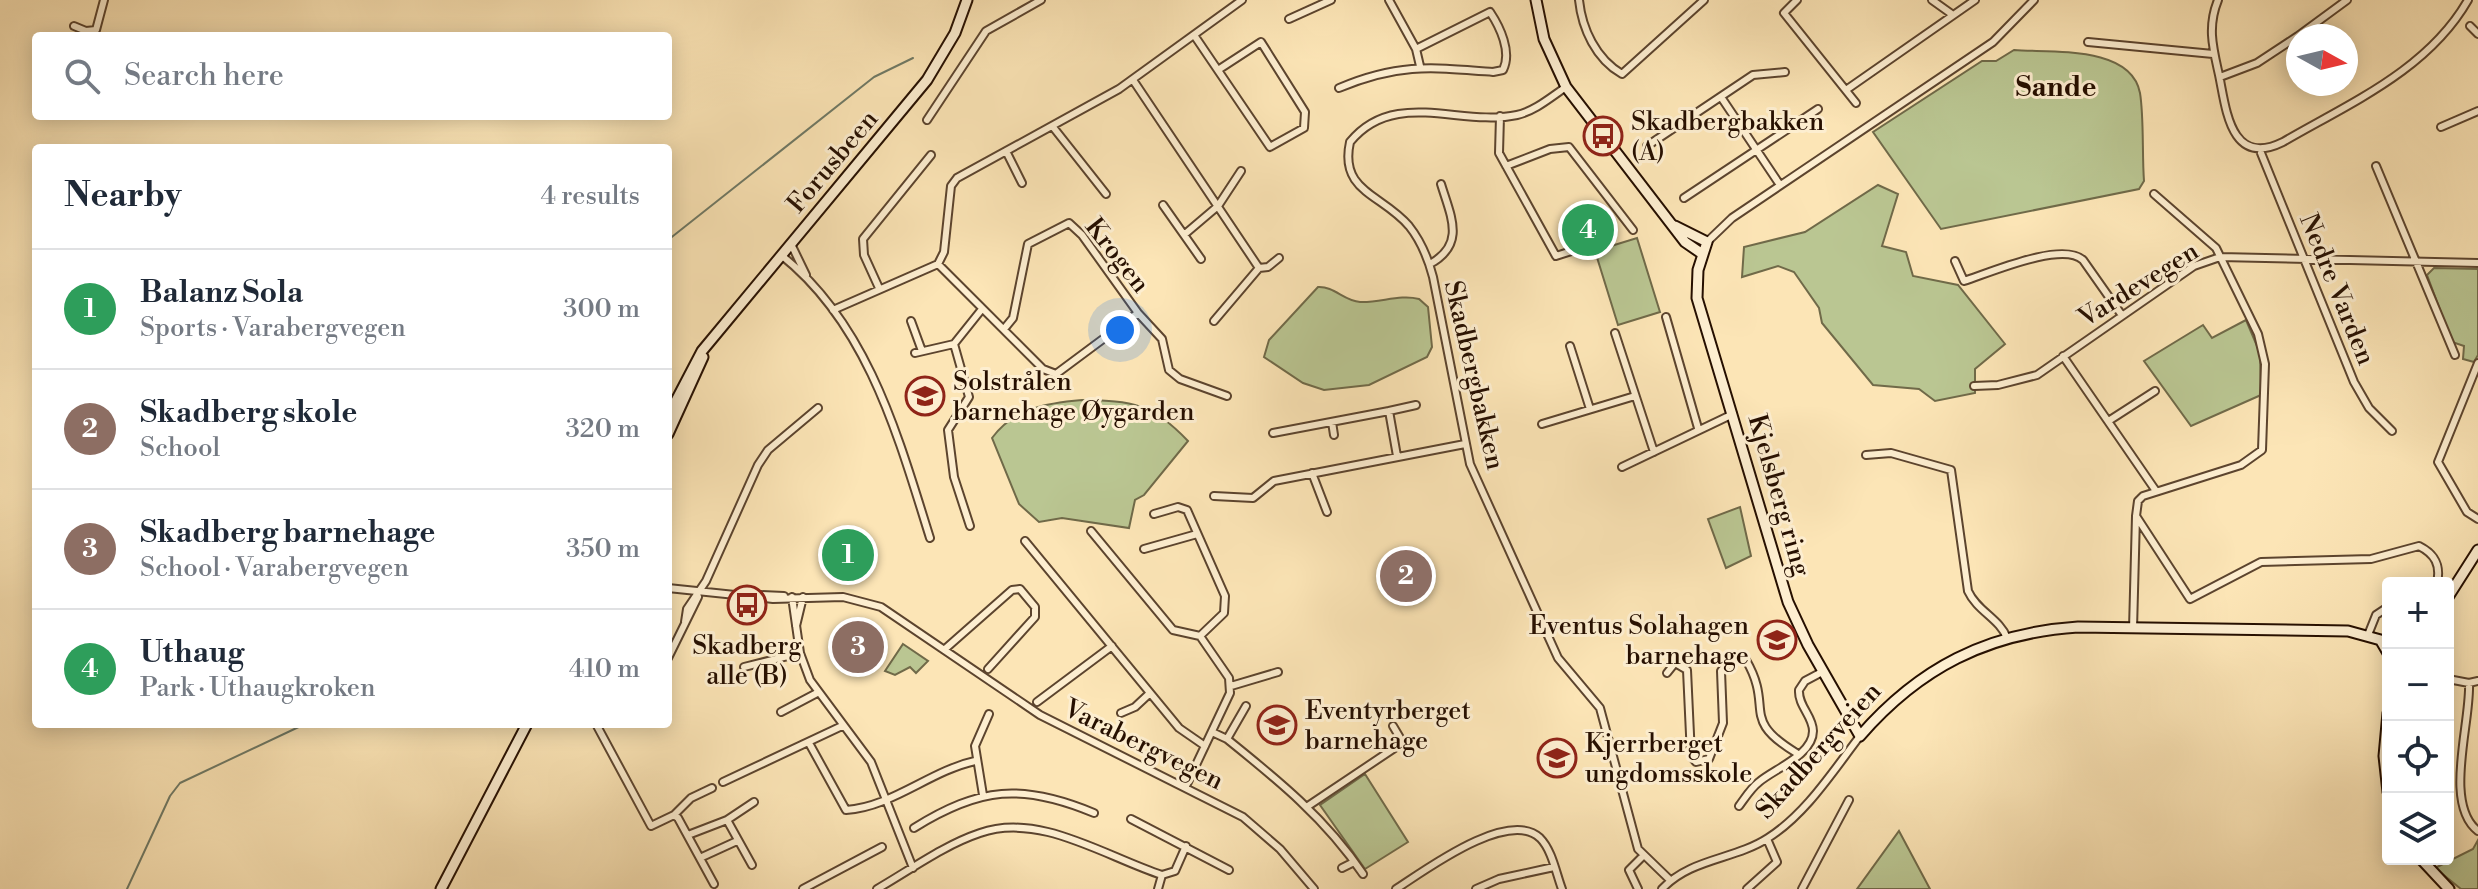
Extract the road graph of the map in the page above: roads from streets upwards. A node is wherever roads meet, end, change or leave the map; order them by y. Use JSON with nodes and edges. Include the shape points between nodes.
{"nodes":[{"id":1,"x":104,"y":0,"type":"edge"},
{"id":2,"x":967,"y":0,"type":"edge"},
{"id":3,"x":1041,"y":0,"type":"edge"},
{"id":4,"x":1242,"y":0,"type":"edge"},
{"id":5,"x":1331,"y":0,"type":"edge"},
{"id":6,"x":1389,"y":0,"type":"edge"},
{"id":7,"x":1536,"y":0,"type":"edge"},
{"id":8,"x":1579,"y":0,"type":"edge"},
{"id":9,"x":1704,"y":0,"type":"edge"},
{"id":10,"x":1797,"y":0,"type":"edge"},
{"id":11,"x":1932,"y":0,"type":"edge"},
{"id":12,"x":1975,"y":0,"type":"edge"},
{"id":13,"x":2034,"y":0,"type":"edge"},
{"id":14,"x":2218,"y":0,"type":"edge"},
{"id":15,"x":2347,"y":0,"type":"edge"},
{"id":16,"x":2468,"y":0,"type":"edge"},
{"id":17,"x":1953,"y":15,"type":"junction"},
{"id":18,"x":1289,"y":19,"type":"dead end"},
{"id":19,"x":2314,"y":24,"type":"edge"},
{"id":20,"x":74,"y":26,"type":"dead end"},
{"id":21,"x":2470,"y":26,"type":"dead end"},
{"id":22,"x":2478,"y":34,"type":"edge"},
{"id":23,"x":1194,"y":35,"type":"junction"},
{"id":24,"x":2088,"y":42,"type":"dead end"},
{"id":25,"x":2286,"y":44,"type":"edge"},
{"id":26,"x":1416,"y":49,"type":"junction"},
{"id":27,"x":2213,"y":54,"type":"junction"},
{"id":28,"x":1420,"y":66,"type":"junction"},
{"id":29,"x":1218,"y":70,"type":"junction"},
{"id":30,"x":1785,"y":72,"type":"dead end"},
{"id":31,"x":1622,"y":74,"type":"junction"},
{"id":32,"x":2220,"y":77,"type":"junction"},
{"id":33,"x":1133,"y":80,"type":"junction"},
{"id":34,"x":1628,"y":82,"type":"dead end"},
{"id":35,"x":1566,"y":87,"type":"junction"},
{"id":36,"x":1339,"y":88,"type":"dead end"},
{"id":37,"x":1846,"y":90,"type":"junction"},
{"id":38,"x":1721,"y":97,"type":"junction"},
{"id":39,"x":1856,"y":103,"type":"dead end"},
{"id":40,"x":1818,"y":109,"type":"dead end"},
{"id":41,"x":2478,"y":111,"type":"edge"},
{"id":42,"x":1500,"y":116,"type":"junction"},
{"id":43,"x":927,"y":120,"type":"dead end"},
{"id":44,"x":1053,"y":127,"type":"junction"},
{"id":45,"x":2441,"y":127,"type":"dead end"},
{"id":46,"x":1647,"y":146,"type":"dead end"},
{"id":47,"x":1756,"y":150,"type":"junction"},
{"id":48,"x":1006,"y":151,"type":"junction"},
{"id":49,"x":2261,"y":153,"type":"dead end"},
{"id":50,"x":931,"y":155,"type":"dead end"},
{"id":51,"x":1506,"y":166,"type":"junction"},
{"id":52,"x":2376,"y":166,"type":"dead end"},
{"id":53,"x":1241,"y":171,"type":"dead end"},
{"id":54,"x":1022,"y":183,"type":"dead end"},
{"id":55,"x":1441,"y":184,"type":"dead end"},
{"id":56,"x":1780,"y":185,"type":"junction"},
{"id":57,"x":1106,"y":194,"type":"dead end"},
{"id":58,"x":2154,"y":194,"type":"dead end"},
{"id":59,"x":1684,"y":198,"type":"dead end"},
{"id":60,"x":1163,"y":205,"type":"dead end"},
{"id":61,"x":1218,"y":206,"type":"junction"},
{"id":62,"x":1675,"y":226,"type":"junction"},
{"id":63,"x":1633,"y":230,"type":"dead end"},
{"id":64,"x":1185,"y":234,"type":"junction"},
{"id":65,"x":1707,"y":242,"type":"junction"},
{"id":66,"x":791,"y":244,"type":"junction"},
{"id":67,"x":1590,"y":245,"type":"dead end"},
{"id":68,"x":1701,"y":253,"type":"junction"},
{"id":69,"x":781,"y":255,"type":"junction"},
{"id":70,"x":2220,"y":257,"type":"junction"},
{"id":71,"x":1279,"y":258,"type":"dead end"},
{"id":72,"x":2302,"y":258,"type":"junction"},
{"id":73,"x":1201,"y":259,"type":"dead end"},
{"id":74,"x":1955,"y":261,"type":"dead end"},
{"id":75,"x":2416,"y":261,"type":"junction"},
{"id":76,"x":2478,"y":263,"type":"edge"},
{"id":77,"x":938,"y":264,"type":"junction"},
{"id":78,"x":1430,"y":264,"type":"junction"},
{"id":79,"x":1259,"y":268,"type":"junction"},
{"id":80,"x":806,"y":275,"type":"junction"},
{"id":81,"x":879,"y":288,"type":"junction"},
{"id":82,"x":982,"y":309,"type":"junction"},
{"id":83,"x":833,"y":310,"type":"junction"},
{"id":84,"x":1138,"y":313,"type":"junction"},
{"id":85,"x":2121,"y":314,"type":"junction"},
{"id":86,"x":1666,"y":317,"type":"dead end"},
{"id":87,"x":911,"y":321,"type":"dead end"},
{"id":88,"x":1214,"y":321,"type":"dead end"},
{"id":89,"x":1004,"y":329,"type":"junction"},
{"id":90,"x":1615,"y":333,"type":"dead end"},
{"id":91,"x":713,"y":339,"type":"junction"},
{"id":92,"x":954,"y":344,"type":"junction"},
{"id":93,"x":1570,"y":346,"type":"dead end"},
{"id":94,"x":2455,"y":355,"type":"dead end"},
{"id":95,"x":2063,"y":356,"type":"junction"},
{"id":96,"x":2478,"y":363,"type":"edge"},
{"id":97,"x":1974,"y":386,"type":"dead end"},
{"id":98,"x":2155,"y":391,"type":"dead end"},
{"id":99,"x":1227,"y":396,"type":"dead end"},
{"id":100,"x":1635,"y":396,"type":"junction"},
{"id":101,"x":1416,"y":405,"type":"dead end"},
{"id":102,"x":672,"y":407,"type":"edge"},
{"id":103,"x":818,"y":408,"type":"dead end"},
{"id":104,"x":1590,"y":409,"type":"junction"},
{"id":105,"x":1389,"y":411,"type":"junction"},
{"id":106,"x":1733,"y":414,"type":"junction"},
{"id":107,"x":2110,"y":420,"type":"junction"},
{"id":108,"x":1332,"y":422,"type":"junction"},
{"id":109,"x":1542,"y":424,"type":"dead end"},
{"id":110,"x":672,"y":426,"type":"edge"},
{"id":111,"x":1698,"y":428,"type":"junction"},
{"id":112,"x":2392,"y":431,"type":"dead end"},
{"id":113,"x":1273,"y":433,"type":"dead end"},
{"id":114,"x":1334,"y":435,"type":"dead end"},
{"id":115,"x":1465,"y":444,"type":"junction"},
{"id":116,"x":1654,"y":452,"type":"junction"},
{"id":117,"x":1866,"y":455,"type":"dead end"},
{"id":118,"x":1397,"y":456,"type":"junction"},
{"id":119,"x":1622,"y":467,"type":"dead end"},
{"id":120,"x":1312,"y":473,"type":"junction"},
{"id":121,"x":2156,"y":491,"type":"junction"},
{"id":122,"x":1214,"y":496,"type":"dead end"},
{"id":123,"x":1327,"y":512,"type":"dead end"},
{"id":124,"x":1154,"y":514,"type":"dead end"},
{"id":125,"x":2136,"y":516,"type":"junction"},
{"id":126,"x":2478,"y":519,"type":"edge"},
{"id":127,"x":970,"y":526,"type":"dead end"},
{"id":128,"x":1091,"y":531,"type":"dead end"},
{"id":129,"x":1197,"y":534,"type":"junction"},
{"id":130,"x":930,"y":538,"type":"dead end"},
{"id":131,"x":1025,"y":541,"type":"dead end"},
{"id":132,"x":1144,"y":549,"type":"dead end"},
{"id":133,"x":2478,"y":550,"type":"edge"},
{"id":134,"x":2437,"y":577,"type":"edge"},
{"id":135,"x":2454,"y":588,"type":"edge"},
{"id":136,"x":672,"y":589,"type":"edge"},
{"id":137,"x":699,"y":593,"type":"junction"},
{"id":138,"x":792,"y":597,"type":"junction"},
{"id":139,"x":803,"y":597,"type":"junction"},
{"id":140,"x":2382,"y":611,"type":"edge"},
{"id":141,"x":2133,"y":629,"type":"junction"},
{"id":142,"x":796,"y":630,"type":"junction"},
{"id":143,"x":2368,"y":635,"type":"junction"},
{"id":144,"x":1200,"y":636,"type":"junction"},
{"id":145,"x":2007,"y":638,"type":"junction"},
{"id":146,"x":2382,"y":640,"type":"edge"},
{"id":147,"x":1112,"y":646,"type":"junction"},
{"id":148,"x":945,"y":649,"type":"junction"},
{"id":149,"x":672,"y":650,"type":"edge"},
{"id":150,"x":800,"y":653,"type":"junction"},
{"id":151,"x":744,"y":667,"type":"dead end"},
{"id":152,"x":988,"y":669,"type":"dead end"},
{"id":153,"x":1278,"y":672,"type":"dead end"},
{"id":154,"x":1822,"y":672,"type":"junction"},
{"id":155,"x":1667,"y":673,"type":"dead end"},
{"id":156,"x":2454,"y":680,"type":"edge"},
{"id":157,"x":2478,"y":681,"type":"edge"},
{"id":158,"x":2469,"y":683,"type":"junction"},
{"id":159,"x":1231,"y":686,"type":"junction"},
{"id":160,"x":817,"y":693,"type":"junction"},
{"id":161,"x":1150,"y":693,"type":"junction"},
{"id":162,"x":1037,"y":702,"type":"dead end"},
{"id":163,"x":1246,"y":706,"type":"dead end"},
{"id":164,"x":781,"y":712,"type":"dead end"},
{"id":165,"x":1121,"y":713,"type":"dead end"},
{"id":166,"x":989,"y":714,"type":"dead end"},
{"id":167,"x":842,"y":726,"type":"junction"},
{"id":168,"x":1393,"y":726,"type":"dead end"},
{"id":169,"x":525,"y":728,"type":"edge"},
{"id":170,"x":598,"y":728,"type":"edge"},
{"id":171,"x":1212,"y":732,"type":"junction"},
{"id":172,"x":1860,"y":736,"type":"junction"},
{"id":173,"x":1227,"y":739,"type":"junction"},
{"id":174,"x":809,"y":743,"type":"junction"},
{"id":175,"x":1402,"y":743,"type":"junction"},
{"id":176,"x":1205,"y":746,"type":"junction"},
{"id":177,"x":1409,"y":753,"type":"dead end"},
{"id":178,"x":1798,"y":754,"type":"junction"},
{"id":179,"x":975,"y":761,"type":"junction"},
{"id":180,"x":723,"y":782,"type":"dead end"},
{"id":181,"x":1186,"y":786,"type":"junction"},
{"id":182,"x":712,"y":788,"type":"dead end"},
{"id":183,"x":983,"y":795,"type":"junction"},
{"id":184,"x":888,"y":798,"type":"junction"},
{"id":185,"x":1849,"y":800,"type":"dead end"},
{"id":186,"x":754,"y":802,"type":"dead end"},
{"id":187,"x":1308,"y":806,"type":"junction"},
{"id":188,"x":1739,"y":806,"type":"dead end"},
{"id":189,"x":1094,"y":813,"type":"dead end"},
{"id":190,"x":674,"y":815,"type":"junction"},
{"id":191,"x":1131,"y":819,"type":"dead end"},
{"id":192,"x":727,"y":820,"type":"junction"},
{"id":193,"x":914,"y":828,"type":"dead end"},
{"id":194,"x":2478,"y":831,"type":"edge"},
{"id":195,"x":688,"y":835,"type":"junction"},
{"id":196,"x":1767,"y":839,"type":"junction"},
{"id":197,"x":737,"y":841,"type":"junction"},
{"id":198,"x":1186,"y":846,"type":"junction"},
{"id":199,"x":882,"y":847,"type":"dead end"},
{"id":200,"x":1643,"y":856,"type":"junction"},
{"id":201,"x":702,"y":857,"type":"junction"},
{"id":202,"x":1354,"y":862,"type":"junction"},
{"id":203,"x":752,"y":865,"type":"dead end"},
{"id":204,"x":2427,"y":865,"type":"edge"},
{"id":205,"x":1554,"y":867,"type":"junction"},
{"id":206,"x":913,"y":868,"type":"junction"},
{"id":207,"x":1342,"y":868,"type":"dead end"},
{"id":208,"x":1229,"y":870,"type":"dead end"},
{"id":209,"x":1363,"y":874,"type":"dead end"},
{"id":210,"x":1162,"y":875,"type":"junction"},
{"id":211,"x":1670,"y":880,"type":"junction"},
{"id":212,"x":714,"y":884,"type":"dead end"},
{"id":213,"x":441,"y":889,"type":"edge"},
{"id":214,"x":803,"y":889,"type":"edge"},
{"id":215,"x":877,"y":889,"type":"edge"},
{"id":216,"x":1158,"y":889,"type":"edge"},
{"id":217,"x":1314,"y":889,"type":"edge"},
{"id":218,"x":1396,"y":889,"type":"edge"},
{"id":219,"x":1476,"y":889,"type":"edge"},
{"id":220,"x":1562,"y":889,"type":"edge"},
{"id":221,"x":1638,"y":889,"type":"edge"},
{"id":222,"x":1662,"y":889,"type":"edge"},
{"id":223,"x":1747,"y":889,"type":"edge"},
{"id":224,"x":1802,"y":889,"type":"edge"},
{"id":225,"x":2449,"y":889,"type":"edge"}],
"edges":[{"from":1,"to":20,"type":"street","via":[[96,30]]},
{"from":2,"to":66,"type":"street","name":"Forusbeen","via":[[955,33],[927,80]]},
{"from":3,"to":43,"type":"street","via":[[986,31]]},
{"from":4,"to":23,"type":"street"},
{"from":5,"to":18,"type":"street"},
{"from":6,"to":26,"type":"street"},
{"from":7,"to":35,"type":"street","via":[[1544,39]]},
{"from":8,"to":31,"type":"street","via":[[1582,23],[1594,47]]},
{"from":9,"to":31,"type":"street"},
{"from":10,"to":37,"type":"street","via":[[1784,13]]},
{"from":11,"to":17,"type":"street"},
{"from":12,"to":17,"type":"street"},
{"from":13,"to":56,"type":"street","name":"Kjelsberg ring","via":[[1993,42]]},
{"from":14,"to":27,"type":"street","via":[[2211,24]]},
{"from":15,"to":19,"type":"street"},
{"from":16,"to":32,"type":"street","via":[[2440,39],[2402,73],[2273,146],[2252,146],[2232,131]]},
{"from":17,"to":37,"type":"street"},
{"from":21,"to":22,"type":"street"},
{"from":23,"to":29,"type":"street"},
{"from":23,"to":33,"type":"street"},
{"from":24,"to":27,"type":"street"},
{"from":25,"to":32,"type":"street","via":[[2257,63]]},
{"from":26,"to":28,"type":"street"},
{"from":26,"to":28,"type":"street","via":[[1490,12],[1505,43],[1507,62],[1501,71]]},
{"from":27,"to":32,"type":"street"},
{"from":28,"to":36,"type":"street","via":[[1370,75]]},
{"from":29,"to":29,"type":"street","via":[[1261,42],[1305,112],[1304,128],[1270,147]]},
{"from":30,"to":38,"type":"street","via":[[1753,75]]},
{"from":31,"to":34,"type":"street"},
{"from":33,"to":44,"type":"street"},
{"from":33,"to":61,"type":"street"},
{"from":35,"to":42,"type":"street","name":"Skadbergbakken","via":[[1527,112]]},
{"from":35,"to":62,"type":"street"},
{"from":37,"to":39,"type":"street"},
{"from":38,"to":46,"type":"street"},
{"from":38,"to":47,"type":"street"},
{"from":40,"to":47,"type":"street"},
{"from":41,"to":45,"type":"street"},
{"from":42,"to":51,"type":"street","via":[[1499,153]]},
{"from":42,"to":78,"type":"street","name":"Skadbergbakken","via":[[1408,111],[1379,119],[1350,142],[1346,160],[1353,179],[1408,225]]},
{"from":44,"to":48,"type":"street"},
{"from":44,"to":57,"type":"street"},
{"from":47,"to":56,"type":"street"},
{"from":47,"to":59,"type":"street"},
{"from":48,"to":54,"type":"street"},
{"from":48,"to":77,"type":"street","via":[[953,182]]},
{"from":49,"to":72,"type":"street","name":"Nedre Varden"},
{"from":50,"to":81,"type":"street","via":[[863,239]]},
{"from":51,"to":63,"type":"street","via":[[1569,147]]},
{"from":51,"to":67,"type":"street","via":[[1556,256]]},
{"from":52,"to":75,"type":"street"},
{"from":53,"to":61,"type":"street"},
{"from":55,"to":78,"type":"street","via":[[1452,243]]},
{"from":56,"to":65,"type":"street","name":"Kjelsberg ring"},
{"from":58,"to":70,"type":"street","via":[[2210,241]]},
{"from":60,"to":64,"type":"street"},
{"from":61,"to":64,"type":"street"},
{"from":61,"to":79,"type":"street"},
{"from":62,"to":65,"type":"street"},
{"from":62,"to":68,"type":"street"},
{"from":64,"to":73,"type":"street"},
{"from":65,"to":68,"type":"street","name":"Kjelsberg ring"},
{"from":66,"to":69,"type":"street","name":"Forusbeen"},
{"from":66,"to":80,"type":"street"},
{"from":68,"to":106,"type":"street","name":"Kjelsberg ring","via":[[1697,298]]},
{"from":69,"to":80,"type":"street"},
{"from":69,"to":91,"type":"street","name":"Forusbeen"},
{"from":70,"to":72,"type":"street","name":"Vardevegen"},
{"from":70,"to":85,"type":"street","name":"Vardevegen","via":[[2194,266]]},
{"from":70,"to":121,"type":"street","via":[[2264,351],[2262,450],[2241,465]]},
{"from":71,"to":79,"type":"street"},
{"from":72,"to":75,"type":"street","name":"Vardevegen"},
{"from":72,"to":112,"type":"street","name":"Nedre Varden","via":[[2354,382],[2376,417]]},
{"from":74,"to":85,"type":"street","via":[[1964,281],[2036,258],[2075,254]]},
{"from":75,"to":76,"type":"street","name":"Vardevegen"},
{"from":75,"to":94,"type":"street"},
{"from":77,"to":81,"type":"street"},
{"from":77,"to":82,"type":"street"},
{"from":78,"to":115,"type":"street","name":"Skadbergbakken"},
{"from":79,"to":88,"type":"street"},
{"from":80,"to":83,"type":"street"},
{"from":81,"to":83,"type":"street"},
{"from":82,"to":89,"type":"street"},
{"from":82,"to":92,"type":"street"},
{"from":83,"to":130,"type":"street","via":[[874,374]]},
{"from":84,"to":89,"type":"street","via":[[1056,374],[1043,369]]},
{"from":84,"to":89,"type":"street","name":"Krogen","via":[[1069,223],[1028,244],[1013,318]]},
{"from":84,"to":99,"type":"street","name":"Krogen","via":[[1162,339],[1173,375]]},
{"from":85,"to":95,"type":"street","name":"Vardevegen"},
{"from":86,"to":111,"type":"street"},
{"from":87,"to":92,"type":"street","via":[[918,352]]},
{"from":90,"to":100,"type":"street"},
{"from":91,"to":102,"type":"street","name":"Forusbeen","via":[[690,369]]},
{"from":91,"to":110,"type":"street","name":"Forusbeen"},
{"from":92,"to":127,"type":"street","via":[[969,397],[948,430],[954,477]]},
{"from":93,"to":104,"type":"street"},
{"from":95,"to":97,"type":"street","name":"Vardevegen","via":[[2033,377]]},
{"from":95,"to":107,"type":"street"},
{"from":96,"to":126,"type":"street","via":[[2438,462],[2464,507]]},
{"from":98,"to":107,"type":"street"},
{"from":100,"to":104,"type":"street"},
{"from":100,"to":116,"type":"street"},
{"from":101,"to":105,"type":"street"},
{"from":103,"to":137,"type":"street","via":[[763,457]]},
{"from":104,"to":109,"type":"street"},
{"from":105,"to":108,"type":"street"},
{"from":105,"to":118,"type":"street"},
{"from":106,"to":111,"type":"street"},
{"from":106,"to":154,"type":"street","name":"Kjelsberg ring","via":[[1788,602]]},
{"from":107,"to":121,"type":"street"},
{"from":108,"to":113,"type":"street"},
{"from":108,"to":114,"type":"street"},
{"from":111,"to":116,"type":"street"},
{"from":115,"to":118,"type":"street"},
{"from":115,"to":200,"type":"street","name":"Skadbergbakken","via":[[1558,658],[1607,723],[1630,828]]},
{"from":116,"to":119,"type":"street"},
{"from":117,"to":145,"type":"street","via":[[1891,453],[1951,470],[1968,591]]},
{"from":118,"to":120,"type":"street"},
{"from":120,"to":122,"type":"street","via":[[1274,481],[1253,498]]},
{"from":120,"to":123,"type":"street"},
{"from":121,"to":125,"type":"street","via":[[2138,501]]},
{"from":124,"to":129,"type":"street","via":[[1183,508]]},
{"from":125,"to":134,"type":"street","via":[[2190,599],[2261,562],[2371,559],[2419,546],[2433,555]]},
{"from":125,"to":141,"type":"street"},
{"from":128,"to":144,"type":"street","via":[[1173,630]]},
{"from":129,"to":132,"type":"street"},
{"from":129,"to":144,"type":"street","via":[[1226,607]]},
{"from":131,"to":147,"type":"street"},
{"from":133,"to":135,"type":"street"},
{"from":136,"to":137,"type":"street","name":"Varabergvegen"},
{"from":137,"to":138,"type":"street","name":"Varabergvegen"},
{"from":137,"to":149,"type":"street"},
{"from":138,"to":139,"type":"street","name":"Varabergvegen"},
{"from":138,"to":142,"type":"street"},
{"from":139,"to":142,"type":"street"},
{"from":139,"to":148,"type":"street","name":"Varabergvegen","via":[[881,607]]},
{"from":140,"to":143,"type":"street"},
{"from":141,"to":143,"type":"street","name":"Skadbergveien"},
{"from":141,"to":145,"type":"street","name":"Skadbergveien","via":[[2059,628]]},
{"from":142,"to":150,"type":"street"},
{"from":143,"to":146,"type":"street","name":"Skadbergveien"},
{"from":144,"to":159,"type":"street"},
{"from":145,"to":172,"type":"street","name":"Skadbergveien","via":[[1913,683]]},
{"from":147,"to":161,"type":"street"},
{"from":147,"to":162,"type":"street"},
{"from":148,"to":152,"type":"street","via":[[1012,590],[1020,589],[1035,607],[1035,617]]},
{"from":148,"to":181,"type":"street","name":"Varabergvegen","via":[[1051,721]]},
{"from":150,"to":151,"type":"street"},
{"from":150,"to":160,"type":"street"},
{"from":153,"to":159,"type":"street"},
{"from":154,"to":172,"type":"street","name":"Kjelsberg ring"},
{"from":154,"to":178,"type":"street","via":[[1799,688],[1798,700],[1813,731]]},
{"from":155,"to":178,"type":"street","via":[[1675,663],[1687,670],[1691,756],[1696,762],[1709,759],[1721,730],[1721,671],[1734,656],[1746,660],[1756,681],[1766,731]]},
{"from":156,"to":158,"type":"street"},
{"from":157,"to":158,"type":"street"},
{"from":158,"to":194,"type":"street","via":[[2460,801],[2467,821]]},
{"from":159,"to":171,"type":"street"},
{"from":160,"to":164,"type":"street"},
{"from":160,"to":167,"type":"street"},
{"from":161,"to":165,"type":"street"},
{"from":161,"to":176,"type":"street","via":[[1179,728]]},
{"from":163,"to":173,"type":"street"},
{"from":166,"to":179,"type":"street","via":[[977,738]]},
{"from":167,"to":174,"type":"street"},
{"from":167,"to":184,"type":"street","via":[[871,762]]},
{"from":168,"to":175,"type":"street"},
{"from":169,"to":213,"type":"street"},
{"from":170,"to":190,"type":"street","via":[[651,826]]},
{"from":171,"to":173,"type":"street"},
{"from":171,"to":176,"type":"street"},
{"from":172,"to":196,"type":"street","name":"Skadbergveien","via":[[1806,804]]},
{"from":173,"to":187,"type":"street"},
{"from":174,"to":180,"type":"street"},
{"from":174,"to":184,"type":"street","via":[[846,810]]},
{"from":175,"to":177,"type":"street"},
{"from":175,"to":187,"type":"street"},
{"from":176,"to":181,"type":"street"},
{"from":178,"to":188,"type":"street","via":[[1759,782]]},
{"from":179,"to":183,"type":"street"},
{"from":179,"to":184,"type":"street","via":[[952,766]]},
{"from":181,"to":217,"type":"street","name":"Varabergvegen","via":[[1264,834]]},
{"from":182,"to":190,"type":"street","via":[[691,798]]},
{"from":183,"to":189,"type":"street","via":[[1035,794]]},
{"from":183,"to":193,"type":"street","via":[[963,800]]},
{"from":184,"to":206,"type":"street"},
{"from":185,"to":224,"type":"street"},
{"from":186,"to":192,"type":"street"},
{"from":187,"to":202,"type":"street"},
{"from":190,"to":195,"type":"street"},
{"from":191,"to":198,"type":"street"},
{"from":192,"to":195,"type":"street"},
{"from":192,"to":197,"type":"street"},
{"from":195,"to":201,"type":"street"},
{"from":196,"to":211,"type":"street","name":"Skadbergveien"},
{"from":196,"to":223,"type":"street","via":[[1777,862]]},
{"from":197,"to":201,"type":"street"},
{"from":197,"to":203,"type":"street"},
{"from":198,"to":208,"type":"street"},
{"from":198,"to":210,"type":"street","via":[[1175,871]]},
{"from":199,"to":214,"type":"street"},
{"from":200,"to":211,"type":"street","name":"Skadbergbakken"},
{"from":200,"to":221,"type":"street","via":[[1629,870]]},
{"from":201,"to":212,"type":"street"},
{"from":202,"to":207,"type":"street"},
{"from":202,"to":209,"type":"street"},
{"from":204,"to":225,"type":"street"},
{"from":205,"to":218,"type":"street","via":[[1538,836],[1508,831],[1475,840]]},
{"from":205,"to":219,"type":"street"},
{"from":205,"to":220,"type":"street"},
{"from":206,"to":210,"type":"street","via":[[978,833],[1020,827]]},
{"from":206,"to":215,"type":"street"},
{"from":210,"to":216,"type":"street"},
{"from":211,"to":222,"type":"street","name":"Skadbergveien"}]}
